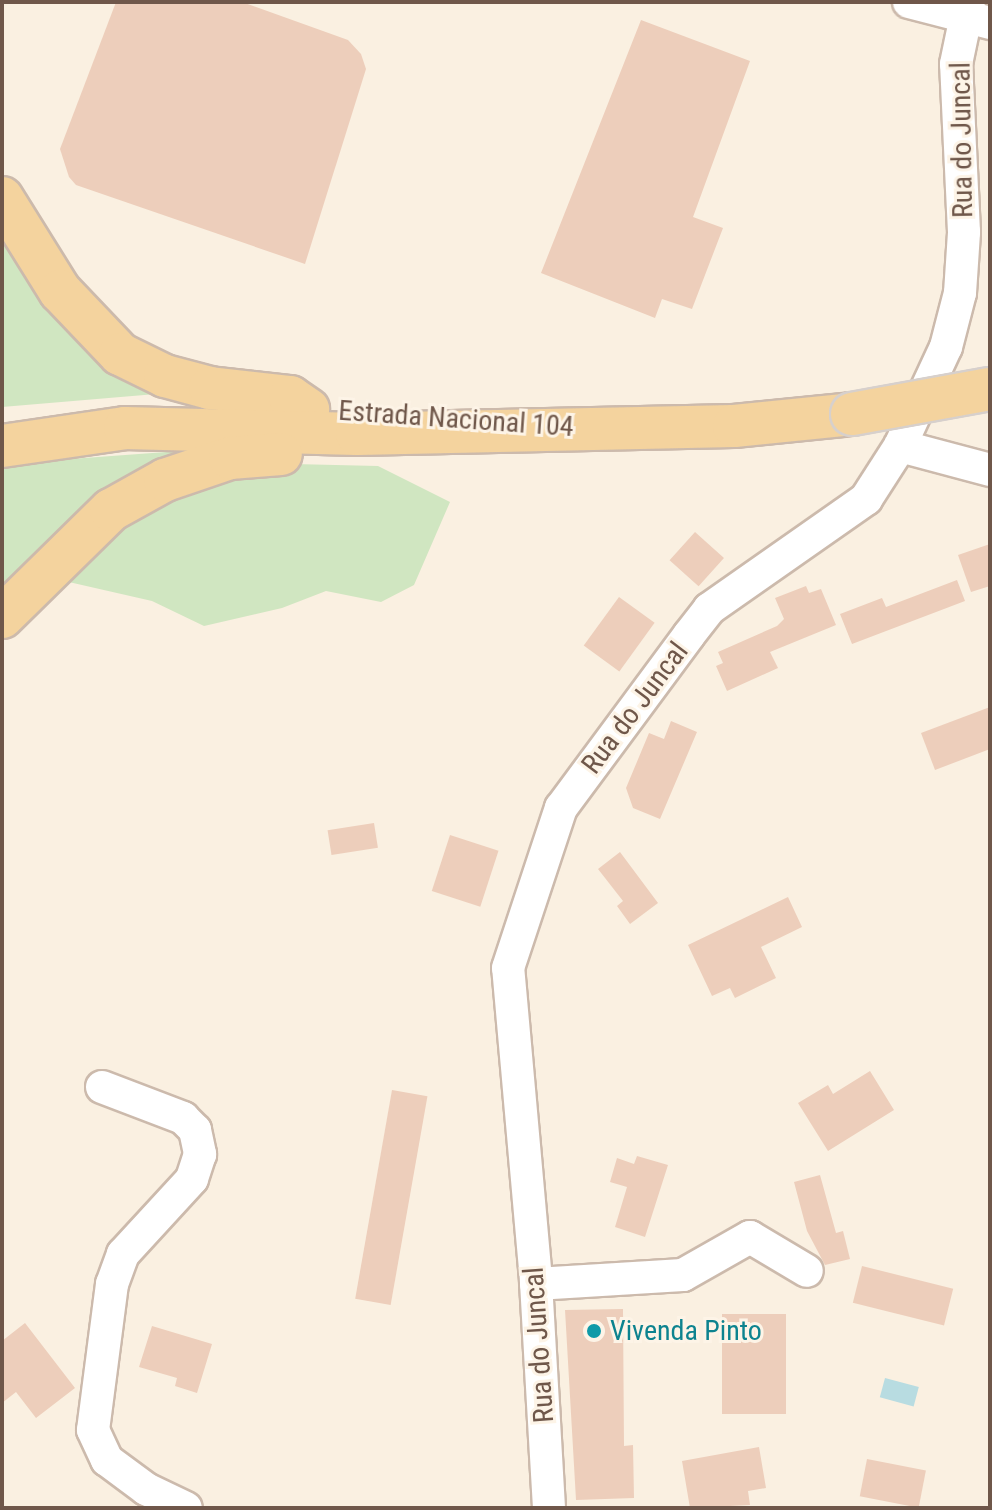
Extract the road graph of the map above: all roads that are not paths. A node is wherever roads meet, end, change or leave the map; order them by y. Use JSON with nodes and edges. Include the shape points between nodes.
{"nodes":[{"id":1,"x":909,"y":2,"type":"edge"},
{"id":2,"x":975,"y":14,"type":"edge"},
{"id":3,"x":2,"y":198,"type":"edge"},
{"id":4,"x":990,"y":389,"type":"edge"},
{"id":5,"x":308,"y":409,"type":"junction"},
{"id":6,"x":2,"y":427,"type":"edge"},
{"id":7,"x":600,"y":428,"type":"junction"},
{"id":8,"x":357,"y":434,"type":"junction"},
{"id":9,"x":2,"y":446,"type":"edge"},
{"id":10,"x":900,"y":446,"type":"junction"},
{"id":11,"x":990,"y":470,"type":"edge"},
{"id":12,"x":2,"y":617,"type":"edge"},
{"id":13,"x":102,"y":1087,"type":"dead end"},
{"id":14,"x":807,"y":1271,"type":"dead end"},
{"id":15,"x":536,"y":1284,"type":"junction"},
{"id":16,"x":186,"y":1508,"type":"edge"},
{"id":17,"x":549,"y":1508,"type":"edge"}],
"edges":[{"from":1,"to":2,"type":"street"},
{"from":2,"to":10,"type":"street","name":"Rua do Juncal","via":[[956,64],[964,232],[960,293],[946,347]]},
{"from":3,"to":5,"type":"main road","via":[[60,291],[120,354],[165,376],[210,388],[290,397]]},
{"from":4,"to":7,"type":"main road","bridge":true,"via":[[852,414],[734,426]]},
{"from":5,"to":6,"type":"main road","name":"Estrada Nacional 104","via":[[120,411]]},
{"from":5,"to":7,"type":"main road","name":"Estrada Nacional 104"},
{"from":7,"to":8,"type":"main road","name":"Estrada Nacional 104"},
{"from":8,"to":9,"type":"main road","name":"Estrada Nacional 104","via":[[125,428]]},
{"from":8,"to":12,"type":"main road","via":[[338,449],[230,458],[165,480],[111,510]]},
{"from":10,"to":11,"type":"street"},
{"from":10,"to":15,"type":"street","name":"Rua do Juncal","via":[[866,499],[709,609],[561,808],[508,968]]},
{"from":13,"to":16,"type":"street","via":[[183,1118],[195,1130],[192,1179],[123,1254],[112,1284],[93,1430],[107,1460],[146,1489]]},
{"from":14,"to":15,"type":"street","via":[[750,1237],[683,1275]]},
{"from":15,"to":17,"type":"street","name":"Rua do Juncal"}]}
